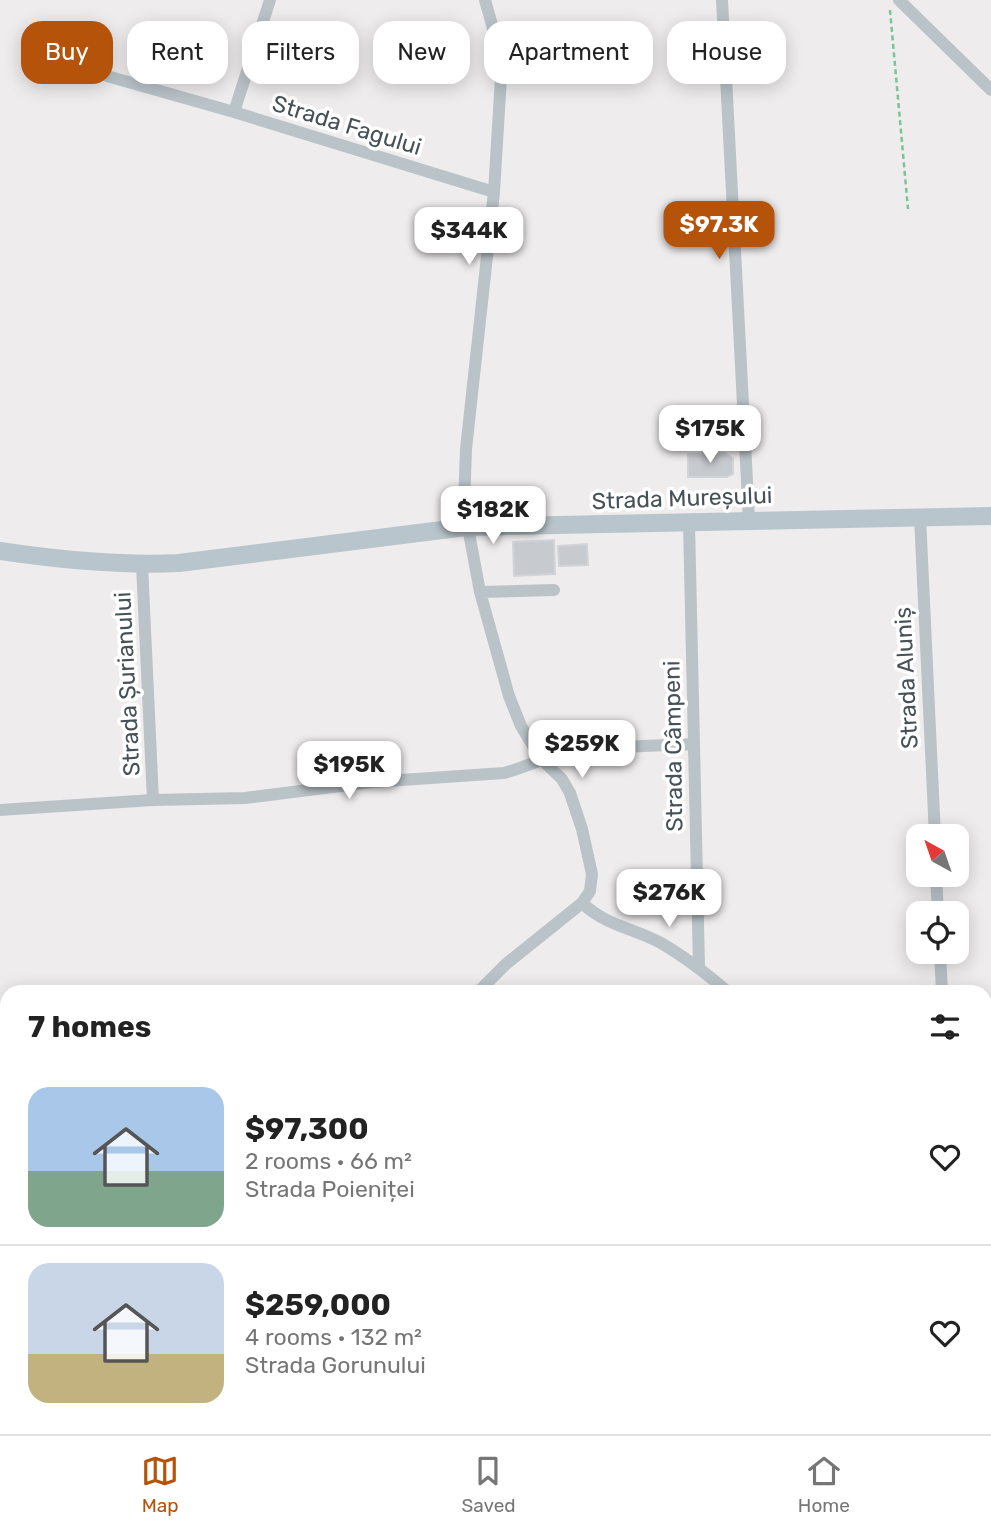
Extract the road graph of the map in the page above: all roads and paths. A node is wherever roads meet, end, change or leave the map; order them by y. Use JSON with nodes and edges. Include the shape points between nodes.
{"nodes":[{"id":1,"x":270,"y":0,"type":"edge"},
{"id":2,"x":485,"y":0,"type":"edge"},
{"id":3,"x":722,"y":0,"type":"edge"},
{"id":4,"x":890,"y":0,"type":"edge"},
{"id":5,"x":898,"y":0,"type":"edge"},
{"id":6,"x":113,"y":78,"type":"edge"},
{"id":7,"x":991,"y":90,"type":"edge"},
{"id":8,"x":233,"y":112,"type":"junction"},
{"id":9,"x":494,"y":192,"type":"junction"},
{"id":10,"x":908,"y":209,"type":"dead end"},
{"id":11,"x":991,"y":516,"type":"edge"},
{"id":12,"x":920,"y":517,"type":"junction"},
{"id":13,"x":749,"y":520,"type":"junction"},
{"id":14,"x":689,"y":523,"type":"junction"},
{"id":15,"x":466,"y":527,"type":"junction"},
{"id":16,"x":0,"y":551,"type":"edge"},
{"id":17,"x":142,"y":565,"type":"junction"},
{"id":18,"x":554,"y":590,"type":"dead end"},
{"id":19,"x":480,"y":592,"type":"junction"},
{"id":20,"x":694,"y":744,"type":"junction"},
{"id":21,"x":541,"y":759,"type":"junction"},
{"id":22,"x":153,"y":800,"type":"junction"},
{"id":23,"x":0,"y":810,"type":"edge"},
{"id":24,"x":934,"y":824,"type":"edge"},
{"id":25,"x":582,"y":903,"type":"junction"},
{"id":26,"x":941,"y":964,"type":"edge"},
{"id":27,"x":699,"y":967,"type":"junction"},
{"id":28,"x":485,"y":985,"type":"edge"},
{"id":29,"x":720,"y":985,"type":"edge"},
{"id":30,"x":942,"y":985,"type":"edge"}],
"edges":[{"from":1,"to":8,"type":"street"},
{"from":2,"to":9,"type":"street","via":[[501,77]]},
{"from":3,"to":13,"type":"street"},
{"from":4,"to":10,"type":"path"},
{"from":5,"to":7,"type":"street"},
{"from":6,"to":8,"type":"street","name":"Strada Fagului"},
{"from":8,"to":9,"type":"street","name":"Strada Fagului"},
{"from":9,"to":15,"type":"street","via":[[467,449]]},
{"from":11,"to":12,"type":"street","name":"Strada Mureșului"},
{"from":12,"to":13,"type":"street","name":"Strada Mureșului"},
{"from":12,"to":24,"type":"street","name":"Strada Aluniș"},
{"from":13,"to":14,"type":"street","name":"Strada Mureșului"},
{"from":14,"to":15,"type":"street","name":"Strada Mureșului"},
{"from":14,"to":20,"type":"street","name":"Strada Câmpeni"},
{"from":15,"to":17,"type":"street","name":"Strada Mureșului"},
{"from":15,"to":19,"type":"street"},
{"from":16,"to":17,"type":"street","name":"Strada Mureșului"},
{"from":17,"to":22,"type":"street","name":"Strada Șurianului"},
{"from":18,"to":19,"type":"street"},
{"from":19,"to":21,"type":"street","via":[[509,696]]},
{"from":20,"to":21,"type":"street","name":"Strada Șurianului","via":[[571,752]]},
{"from":20,"to":27,"type":"street","name":"Strada Câmpeni"},
{"from":21,"to":22,"type":"street","name":"Strada Șurianului","via":[[504,773],[372,782],[245,798]]},
{"from":21,"to":25,"type":"street","via":[[562,779],[582,829],[592,874],[590,891]]},
{"from":22,"to":23,"type":"street","name":"Strada Șurianului"},
{"from":25,"to":27,"type":"street","via":[[596,916],[659,942]]},
{"from":25,"to":28,"type":"street"},
{"from":26,"to":30,"type":"street"},
{"from":27,"to":29,"type":"street"}]}
